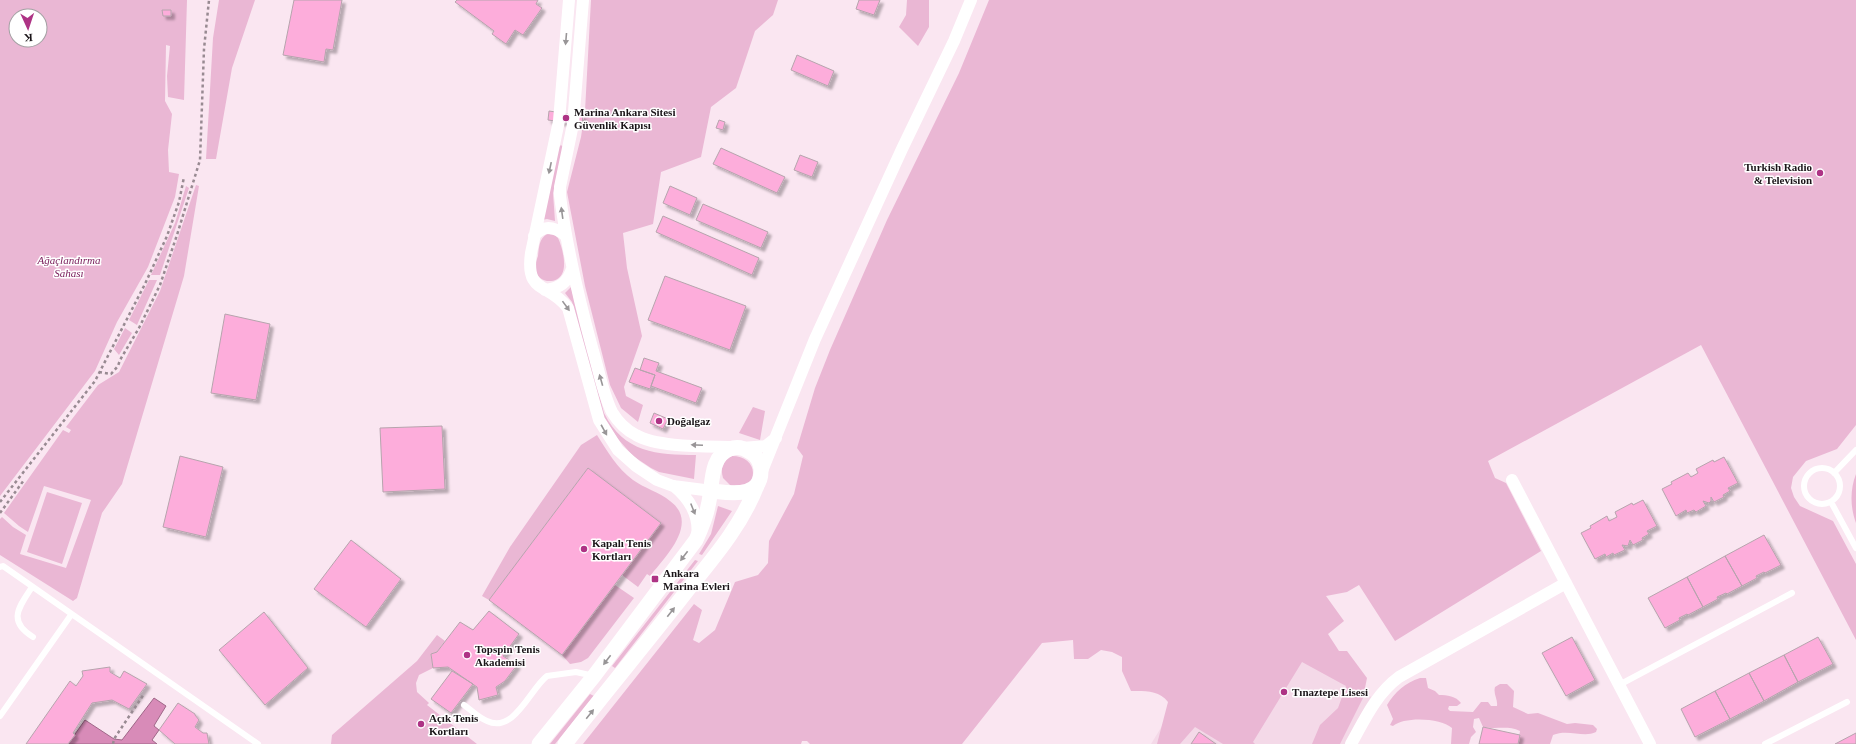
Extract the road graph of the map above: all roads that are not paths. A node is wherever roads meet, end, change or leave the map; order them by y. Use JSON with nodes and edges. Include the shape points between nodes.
{"nodes":[{"id":1,"x":570,"y":0,"type":"edge"},
{"id":2,"x":583,"y":0,"type":"edge"},
{"id":3,"x":971,"y":0,"type":"edge"},
{"id":4,"x":534,"y":236,"type":"junction"},
{"id":5,"x":566,"y":236,"type":"junction"},
{"id":6,"x":572,"y":269,"type":"junction"},
{"id":7,"x":545,"y":290,"type":"junction"},
{"id":8,"x":776,"y":437,"type":"junction"},
{"id":9,"x":739,"y":448,"type":"junction"},
{"id":10,"x":1856,"y":450,"type":"edge"},
{"id":11,"x":1834,"y":473,"type":"junction"},
{"id":12,"x":760,"y":478,"type":"junction"},
{"id":13,"x":1512,"y":480,"type":"dead end"},
{"id":14,"x":673,"y":486,"type":"junction"},
{"id":15,"x":712,"y":491,"type":"junction"},
{"id":16,"x":1831,"y":502,"type":"junction"},
{"id":17,"x":696,"y":540,"type":"junction"},
{"id":18,"x":1856,"y":548,"type":"edge"},
{"id":19,"x":0,"y":567,"type":"edge"},
{"id":20,"x":1566,"y":583,"type":"junction"},
{"id":21,"x":32,"y":587,"type":"junction"},
{"id":22,"x":1792,"y":593,"type":"dead end"},
{"id":23,"x":71,"y":614,"type":"junction"},
{"id":24,"x":34,"y":637,"type":"dead end"},
{"id":25,"x":594,"y":676,"type":"junction"},
{"id":26,"x":1619,"y":685,"type":"junction"},
{"id":27,"x":1847,"y":702,"type":"dead end"},
{"id":28,"x":464,"y":705,"type":"dead end"},
{"id":29,"x":0,"y":716,"type":"edge"},
{"id":30,"x":258,"y":744,"type":"edge"},
{"id":31,"x":539,"y":744,"type":"edge"},
{"id":32,"x":565,"y":744,"type":"edge"},
{"id":33,"x":1351,"y":744,"type":"edge"},
{"id":34,"x":1650,"y":744,"type":"edge"},
{"id":35,"x":1766,"y":744,"type":"edge"}],
"edges":[{"from":1,"to":4,"type":"street","one_way":true,"via":[[559,121]]},
{"from":5,"to":2,"type":"street","one_way":true,"via":[[560,186],[572,130]]},
{"from":3,"to":8,"type":"street","via":[[815,339]]},
{"from":4,"to":5,"type":"street","via":[[538,231],[550,227]]},
{"from":4,"to":7,"type":"street","via":[[529,273]]},
{"from":5,"to":6,"type":"street"},
{"from":6,"to":7,"type":"street","via":[[560,287]]},
{"from":9,"to":6,"type":"street","one_way":true,"via":[[651,441],[634,435],[621,423],[612,411],[604,391]]},
{"from":7,"to":14,"type":"street","one_way":true,"via":[[564,302],[568,308],[597,415],[611,441],[636,466],[657,480]]},
{"from":8,"to":9,"type":"street","via":[[766,446]]},
{"from":8,"to":12,"type":"street"},
{"from":9,"to":12,"type":"street","via":[[753,453],[761,470]]},
{"from":9,"to":15,"type":"street","via":[[726,450],[717,460]]},
{"from":10,"to":11,"type":"lane"},
{"from":11,"to":16,"type":"lane","via":[[1839,480],[1840,488]]},
{"from":11,"to":16,"type":"lane","via":[[1826,468],[1816,469],[1808,475],[1804,484],[1806,494],[1812,501],[1822,504]]},
{"from":12,"to":15,"type":"street","via":[[755,486],[746,492],[733,494]]},
{"from":32,"to":12,"type":"street","one_way":true,"via":[[732,533]]},
{"from":13,"to":20,"type":"street"},
{"from":14,"to":15,"type":"street"},
{"from":14,"to":17,"type":"street","one_way":true,"via":[[686,496],[693,508],[697,525]]},
{"from":15,"to":17,"type":"street"},
{"from":16,"to":18,"type":"lane"},
{"from":17,"to":25,"type":"street","one_way":true},
{"from":19,"to":21,"type":"lane","via":[[3,566]]},
{"from":20,"to":26,"type":"street"},
{"from":20,"to":33,"type":"street","via":[[1399,677],[1387,686],[1376,700]]},
{"from":21,"to":23,"type":"lane"},
{"from":21,"to":24,"type":"lane","via":[[20,605],[17,617],[25,632]]},
{"from":22,"to":26,"type":"lane"},
{"from":23,"to":29,"type":"lane"},
{"from":23,"to":30,"type":"lane"},
{"from":25,"to":28,"type":"lane","via":[[576,672],[546,676],[512,719],[499,724],[486,721]]},
{"from":25,"to":31,"type":"street"},
{"from":26,"to":34,"type":"street"},
{"from":27,"to":35,"type":"lane"}]}
